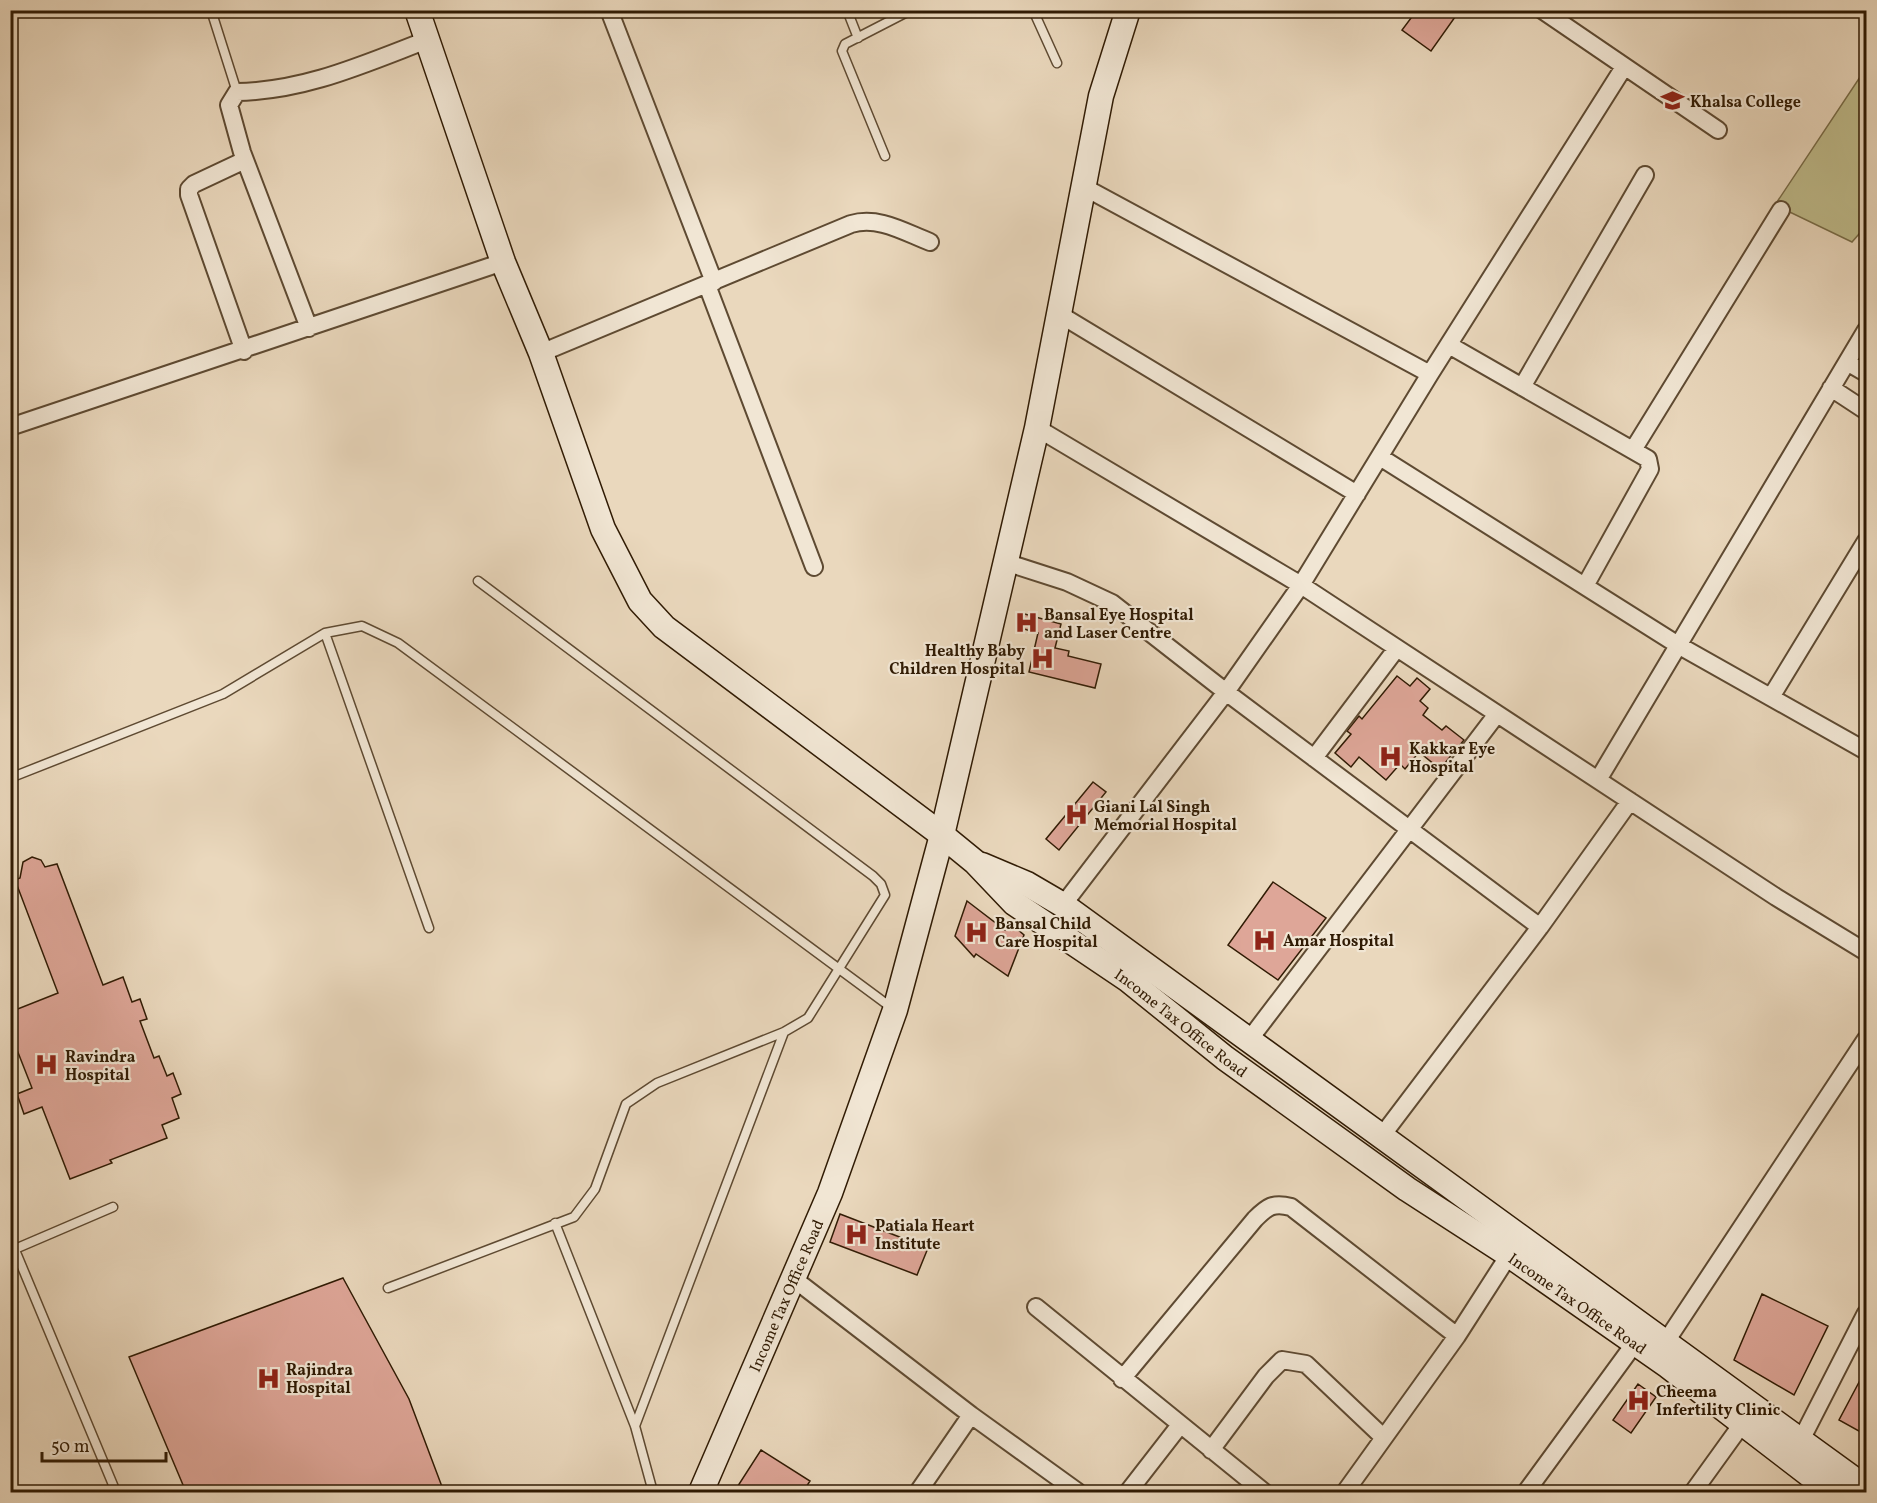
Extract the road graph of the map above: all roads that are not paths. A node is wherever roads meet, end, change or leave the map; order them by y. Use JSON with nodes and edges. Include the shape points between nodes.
{"nodes":[{"id":1,"x":211,"y":10,"type":"edge"},
{"id":2,"x":417,"y":10,"type":"edge"},
{"id":3,"x":609,"y":10,"type":"edge"},
{"id":4,"x":848,"y":10,"type":"edge"},
{"id":5,"x":911,"y":10,"type":"edge"},
{"id":6,"x":1033,"y":10,"type":"edge"},
{"id":7,"x":1128,"y":10,"type":"edge"},
{"id":8,"x":1542,"y":10,"type":"edge"},
{"id":9,"x":858,"y":38,"type":"junction"},
{"id":10,"x":427,"y":40,"type":"junction"},
{"id":11,"x":1057,"y":63,"type":"dead end"},
{"id":12,"x":1624,"y":67,"type":"junction"},
{"id":13,"x":237,"y":93,"type":"junction"},
{"id":14,"x":1718,"y":130,"type":"dead end"},
{"id":15,"x":885,"y":156,"type":"dead end"},
{"id":16,"x":245,"y":160,"type":"junction"},
{"id":17,"x":1645,"y":175,"type":"dead end"},
{"id":18,"x":1082,"y":186,"type":"junction"},
{"id":19,"x":1781,"y":210,"type":"dead end"},
{"id":20,"x":930,"y":242,"type":"dead end"},
{"id":21,"x":503,"y":262,"type":"junction"},
{"id":22,"x":711,"y":283,"type":"junction"},
{"id":23,"x":1059,"y":314,"type":"junction"},
{"id":24,"x":309,"y":328,"type":"junction"},
{"id":25,"x":1866,"y":330,"type":"edge"},
{"id":26,"x":1449,"y":345,"type":"junction"},
{"id":27,"x":244,"y":351,"type":"junction"},
{"id":28,"x":541,"y":353,"type":"junction"},
{"id":29,"x":1847,"y":362,"type":"junction"},
{"id":30,"x":1866,"y":373,"type":"edge"},
{"id":31,"x":1430,"y":374,"type":"junction"},
{"id":32,"x":1522,"y":387,"type":"junction"},
{"id":33,"x":1831,"y":388,"type":"junction"},
{"id":34,"x":1866,"y":411,"type":"edge"},
{"id":35,"x":10,"y":427,"type":"edge"},
{"id":36,"x":1037,"y":428,"type":"junction"},
{"id":37,"x":1633,"y":450,"type":"junction"},
{"id":38,"x":1380,"y":457,"type":"junction"},
{"id":39,"x":1357,"y":494,"type":"junction"},
{"id":40,"x":1866,"y":541,"type":"edge"},
{"id":41,"x":1005,"y":562,"type":"junction"},
{"id":42,"x":814,"y":567,"type":"dead end"},
{"id":43,"x":478,"y":580,"type":"dead end"},
{"id":44,"x":1301,"y":585,"type":"junction"},
{"id":45,"x":1585,"y":586,"type":"junction"},
{"id":46,"x":326,"y":633,"type":"junction"},
{"id":47,"x":1678,"y":645,"type":"junction"},
{"id":48,"x":1397,"y":648,"type":"junction"},
{"id":49,"x":1226,"y":692,"type":"junction"},
{"id":50,"x":1771,"y":697,"type":"junction"},
{"id":51,"x":1497,"y":714,"type":"junction"},
{"id":52,"x":1866,"y":751,"type":"edge"},
{"id":53,"x":1314,"y":758,"type":"junction"},
{"id":54,"x":10,"y":777,"type":"edge"},
{"id":55,"x":1598,"y":780,"type":"junction"},
{"id":56,"x":1630,"y":801,"type":"junction"},
{"id":57,"x":1409,"y":830,"type":"junction"},
{"id":58,"x":942,"y":835,"type":"junction"},
{"id":59,"x":975,"y":862,"type":"junction"},
{"id":60,"x":1063,"y":906,"type":"junction"},
{"id":61,"x":1540,"y":927,"type":"junction"},
{"id":62,"x":429,"y":928,"type":"dead end"},
{"id":63,"x":1866,"y":952,"type":"edge"},
{"id":64,"x":839,"y":970,"type":"junction"},
{"id":65,"x":895,"y":1010,"type":"junction"},
{"id":66,"x":784,"y":1032,"type":"junction"},
{"id":67,"x":1866,"y":1039,"type":"edge"},
{"id":68,"x":1250,"y":1040,"type":"junction"},
{"id":69,"x":1381,"y":1137,"type":"junction"},
{"id":70,"x":113,"y":1207,"type":"dead end"},
{"id":71,"x":555,"y":1223,"type":"junction"},
{"id":72,"x":10,"y":1238,"type":"edge"},
{"id":73,"x":15,"y":1249,"type":"junction"},
{"id":74,"x":1509,"y":1255,"type":"junction"},
{"id":75,"x":794,"y":1279,"type":"junction"},
{"id":76,"x":388,"y":1288,"type":"dead end"},
{"id":77,"x":1596,"y":1304,"type":"junction"},
{"id":78,"x":1036,"y":1307,"type":"dead end"},
{"id":79,"x":1866,"y":1313,"type":"edge"},
{"id":80,"x":1457,"y":1336,"type":"junction"},
{"id":81,"x":1667,"y":1340,"type":"junction"},
{"id":82,"x":1635,"y":1343,"type":"junction"},
{"id":83,"x":1122,"y":1379,"type":"junction"},
{"id":84,"x":971,"y":1415,"type":"junction"},
{"id":85,"x":1742,"y":1424,"type":"junction"},
{"id":86,"x":1180,"y":1425,"type":"junction"},
{"id":87,"x":635,"y":1426,"type":"junction"},
{"id":88,"x":1383,"y":1437,"type":"junction"},
{"id":89,"x":1800,"y":1442,"type":"junction"},
{"id":90,"x":1211,"y":1450,"type":"junction"},
{"id":91,"x":1866,"y":1488,"type":"edge"},
{"id":92,"x":116,"y":1492,"type":"edge"},
{"id":93,"x":652,"y":1492,"type":"edge"},
{"id":94,"x":701,"y":1492,"type":"edge"},
{"id":95,"x":918,"y":1492,"type":"edge"},
{"id":96,"x":1078,"y":1492,"type":"edge"},
{"id":97,"x":1128,"y":1492,"type":"edge"},
{"id":98,"x":1264,"y":1492,"type":"edge"},
{"id":99,"x":1345,"y":1492,"type":"edge"},
{"id":100,"x":1526,"y":1492,"type":"edge"},
{"id":101,"x":1693,"y":1492,"type":"edge"},
{"id":102,"x":1832,"y":1492,"type":"edge"}],
"edges":[{"from":1,"to":13,"type":"lane"},
{"from":2,"to":10,"type":"main road"},
{"from":3,"to":22,"type":"street"},
{"from":4,"to":9,"type":"lane"},
{"from":5,"to":9,"type":"lane"},
{"from":6,"to":11,"type":"lane"},
{"from":7,"to":18,"type":"main road","via":[[1101,96]]},
{"from":8,"to":12,"type":"street"},
{"from":9,"to":15,"type":"lane","via":[[845,44],[843,58]]},
{"from":10,"to":13,"type":"street","via":[[315,82]]},
{"from":10,"to":21,"type":"main road"},
{"from":12,"to":14,"type":"street"},
{"from":12,"to":26,"type":"street"},
{"from":13,"to":16,"type":"street","via":[[229,111]]},
{"from":16,"to":24,"type":"street"},
{"from":16,"to":27,"type":"street","via":[[194,184],[189,195]]},
{"from":17,"to":32,"type":"street"},
{"from":18,"to":23,"type":"main road"},
{"from":18,"to":31,"type":"street"},
{"from":19,"to":37,"type":"street"},
{"from":20,"to":22,"type":"street","via":[[865,220]]},
{"from":21,"to":24,"type":"street"},
{"from":21,"to":28,"type":"main road"},
{"from":22,"to":28,"type":"street"},
{"from":22,"to":42,"type":"street"},
{"from":23,"to":36,"type":"main road"},
{"from":23,"to":39,"type":"street"},
{"from":24,"to":27,"type":"street"},
{"from":25,"to":29,"type":"street"},
{"from":26,"to":31,"type":"street"},
{"from":26,"to":32,"type":"street"},
{"from":27,"to":35,"type":"street"},
{"from":28,"to":58,"type":"main road","via":[[603,529],[640,601],[664,627]]},
{"from":29,"to":30,"type":"street"},
{"from":29,"to":33,"type":"street"},
{"from":31,"to":38,"type":"street"},
{"from":32,"to":37,"type":"street"},
{"from":33,"to":34,"type":"street"},
{"from":33,"to":47,"type":"street"},
{"from":36,"to":41,"type":"main road"},
{"from":36,"to":44,"type":"street"},
{"from":37,"to":45,"type":"street","via":[[1648,459],[1650,469]]},
{"from":38,"to":39,"type":"street"},
{"from":38,"to":45,"type":"street"},
{"from":39,"to":44,"type":"street"},
{"from":40,"to":50,"type":"street"},
{"from":41,"to":49,"type":"street","via":[[1067,582],[1112,603]]},
{"from":41,"to":58,"type":"main road"},
{"from":43,"to":64,"type":"lane","via":[[881,884],[885,896]]},
{"from":44,"to":48,"type":"street"},
{"from":44,"to":49,"type":"street"},
{"from":45,"to":47,"type":"street"},
{"from":46,"to":54,"type":"lane","via":[[222,694]]},
{"from":46,"to":62,"type":"lane"},
{"from":46,"to":64,"type":"lane","via":[[363,626],[398,643]]},
{"from":47,"to":50,"type":"street"},
{"from":47,"to":55,"type":"street"},
{"from":48,"to":51,"type":"street"},
{"from":48,"to":53,"type":"street"},
{"from":49,"to":53,"type":"street"},
{"from":49,"to":60,"type":"street"},
{"from":50,"to":52,"type":"street"},
{"from":51,"to":55,"type":"street"},
{"from":51,"to":57,"type":"street"},
{"from":53,"to":57,"type":"street"},
{"from":55,"to":56,"type":"street"},
{"from":56,"to":61,"type":"street"},
{"from":56,"to":63,"type":"street"},
{"from":57,"to":61,"type":"street"},
{"from":57,"to":68,"type":"street"},
{"from":58,"to":59,"type":"main road","name":"Income Tax Office Road"},
{"from":58,"to":65,"type":"main road","name":"Income Tax Office Road"},
{"from":59,"to":60,"type":"main road","via":[[1027,884]]},
{"from":59,"to":74,"type":"main road","name":"Income Tax Office Road","via":[[1014,903],[1127,979],[1226,1058],[1407,1189]]},
{"from":60,"to":68,"type":"main road"},
{"from":61,"to":69,"type":"street"},
{"from":64,"to":65,"type":"lane"},
{"from":64,"to":66,"type":"lane","via":[[808,1018]]},
{"from":65,"to":75,"type":"main road","name":"Income Tax Office Road","via":[[830,1193]]},
{"from":66,"to":71,"type":"lane","via":[[640,1092],[626,1104],[595,1189],[574,1216]]},
{"from":66,"to":87,"type":"lane"},
{"from":67,"to":81,"type":"street"},
{"from":68,"to":69,"type":"main road"},
{"from":69,"to":77,"type":"main road"},
{"from":70,"to":73,"type":"lane"},
{"from":71,"to":76,"type":"lane"},
{"from":71,"to":87,"type":"lane"},
{"from":72,"to":73,"type":"lane"},
{"from":73,"to":92,"type":"lane"},
{"from":74,"to":77,"type":"main road","name":"Income Tax Office Road"},
{"from":74,"to":80,"type":"street"},
{"from":75,"to":84,"type":"street"},
{"from":75,"to":94,"type":"main road","name":"Income Tax Office Road"},
{"from":77,"to":81,"type":"main road"},
{"from":77,"to":82,"type":"main road","name":"Income Tax Office Road"},
{"from":78,"to":83,"type":"street"},
{"from":79,"to":89,"type":"street"},
{"from":80,"to":83,"type":"street","via":[[1291,1207],[1278,1203],[1268,1206],[1255,1220]]},
{"from":80,"to":88,"type":"street"},
{"from":81,"to":89,"type":"main road"},
{"from":82,"to":85,"type":"main road","name":"Income Tax Office Road"},
{"from":82,"to":100,"type":"street"},
{"from":83,"to":86,"type":"street"},
{"from":84,"to":95,"type":"street"},
{"from":84,"to":96,"type":"street"},
{"from":85,"to":101,"type":"street"},
{"from":85,"to":102,"type":"main road","name":"Income Tax Office Road"},
{"from":86,"to":90,"type":"street"},
{"from":86,"to":97,"type":"street"},
{"from":87,"to":93,"type":"lane"},
{"from":88,"to":90,"type":"street","via":[[1306,1364],[1282,1360]]},
{"from":88,"to":99,"type":"street"},
{"from":89,"to":91,"type":"main road"},
{"from":90,"to":98,"type":"street"}]}
